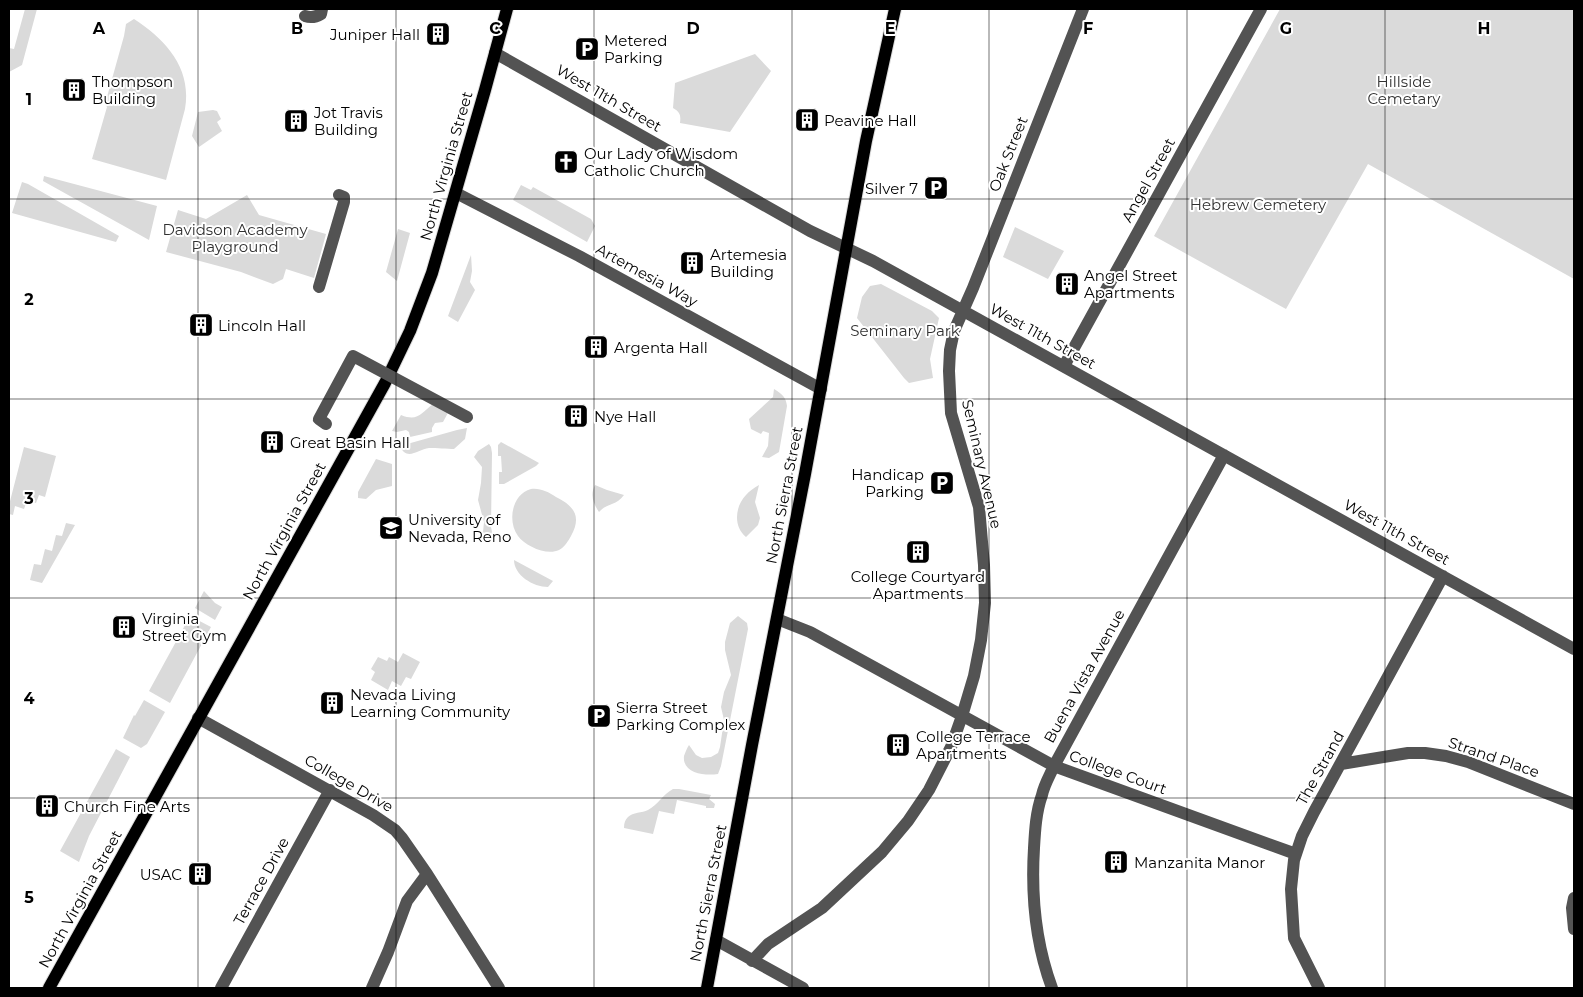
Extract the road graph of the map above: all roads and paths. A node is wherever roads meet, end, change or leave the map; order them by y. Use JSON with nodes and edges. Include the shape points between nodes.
{"nodes":[{"id":1,"x":322,"y":9,"type":"edge"},
{"id":2,"x":507,"y":9,"type":"edge"},
{"id":3,"x":895,"y":9,"type":"edge"},
{"id":4,"x":1083,"y":9,"type":"edge"},
{"id":5,"x":1261,"y":9,"type":"edge"},
{"id":6,"x":305,"y":16,"type":"dead end"},
{"id":7,"x":495,"y":53,"type":"junction"},
{"id":8,"x":456,"y":193,"type":"junction"},
{"id":9,"x":339,"y":195,"type":"dead end"},
{"id":10,"x":847,"y":248,"type":"junction"},
{"id":11,"x":319,"y":287,"type":"dead end"},
{"id":12,"x":964,"y":311,"type":"junction"},
{"id":13,"x":1064,"y":366,"type":"junction"},
{"id":14,"x":821,"y":389,"type":"junction"},
{"id":15,"x":467,"y":417,"type":"dead end"},
{"id":16,"x":326,"y":424,"type":"dead end"},
{"id":17,"x":1224,"y":455,"type":"junction"},
{"id":18,"x":1443,"y":576,"type":"junction"},
{"id":19,"x":777,"y":618,"type":"junction"},
{"id":20,"x":1574,"y":649,"type":"edge"},
{"id":21,"x":962,"y":716,"type":"junction"},
{"id":22,"x":198,"y":718,"type":"junction"},
{"id":23,"x":1341,"y":764,"type":"junction"},
{"id":24,"x":1054,"y":766,"type":"junction"},
{"id":25,"x":330,"y":790,"type":"junction"},
{"id":26,"x":1574,"y":804,"type":"edge"},
{"id":27,"x":1296,"y":854,"type":"junction"},
{"id":28,"x":427,"y":874,"type":"junction"},
{"id":29,"x":1574,"y":898,"type":"edge"},
{"id":30,"x":1574,"y":929,"type":"edge"},
{"id":31,"x":716,"y":940,"type":"junction"},
{"id":32,"x":752,"y":961,"type":"junction"},
{"id":33,"x":49,"y":988,"type":"edge"},
{"id":34,"x":221,"y":988,"type":"edge"},
{"id":35,"x":372,"y":988,"type":"edge"},
{"id":36,"x":499,"y":988,"type":"edge"},
{"id":37,"x":707,"y":988,"type":"edge"},
{"id":38,"x":804,"y":988,"type":"edge"},
{"id":39,"x":1052,"y":988,"type":"edge"},
{"id":40,"x":1319,"y":988,"type":"edge"}],
"edges":[{"from":1,"to":6,"type":"street","via":[[317,16]]},
{"from":2,"to":7,"type":"main road","name":"North Virginia Street"},
{"from":3,"to":10,"type":"main road","name":"North Sierra Street"},
{"from":4,"to":12,"type":"street","name":"Oak Street"},
{"from":5,"to":13,"type":"street","name":"Angel Street"},
{"from":7,"to":8,"type":"main road","name":"North Virginia Street"},
{"from":7,"to":10,"type":"street","name":"West 11th Street","via":[[810,231]]},
{"from":8,"to":14,"type":"street","name":"Artemesia Way","via":[[579,256]]},
{"from":8,"to":22,"type":"main road","name":"North Virginia Street","via":[[432,273],[402,350]]},
{"from":9,"to":11,"type":"street","via":[[344,197],[344,202]]},
{"from":10,"to":12,"type":"street","name":"West 11th Street"},
{"from":10,"to":14,"type":"main road","name":"North Sierra Street"},
{"from":12,"to":13,"type":"street","name":"West 11th Street"},
{"from":12,"to":21,"type":"street","name":"Seminary Avenue","via":[[954,331],[950,350],[949,388],[951,413],[978,507],[985,603],[982,640]]},
{"from":13,"to":17,"type":"street","name":"West 11th Street"},
{"from":14,"to":19,"type":"main road","name":"North Sierra Street"},
{"from":15,"to":16,"type":"street","bridge":true,"via":[[353,356],[320,419]]},
{"from":17,"to":18,"type":"street","name":"West 11th Street"},
{"from":17,"to":24,"type":"street","name":"Buena Vista Avenue"},
{"from":18,"to":20,"type":"street","name":"West 11th Street"},
{"from":18,"to":23,"type":"street","name":"The Strand"},
{"from":19,"to":21,"type":"street","name":"College Court","via":[[810,632]]},
{"from":19,"to":31,"type":"main road","name":"North Sierra Street"},
{"from":21,"to":24,"type":"street","name":"College Court"},
{"from":21,"to":32,"type":"street","name":"Seminary Avenue","via":[[951,747],[928,790],[882,852],[822,908],[768,944]]},
{"from":22,"to":25,"type":"street","name":"College Drive"},
{"from":22,"to":33,"type":"main road","name":"North Virginia Street"},
{"from":23,"to":26,"type":"street","name":"Strand Place","via":[[1425,752],[1468,762]]},
{"from":23,"to":27,"type":"street","name":"The Strand","via":[[1302,836]]},
{"from":24,"to":27,"type":"street","name":"College Court"},
{"from":24,"to":39,"type":"street","name":"Buena Vista Avenue","via":[[1036,816],[1032,880],[1037,936]]},
{"from":25,"to":28,"type":"street","name":"College Drive","via":[[395,830]]},
{"from":25,"to":34,"type":"street","name":"Terrace Drive"},
{"from":27,"to":40,"type":"street","name":"The Strand","via":[[1291,889],[1294,938]]},
{"from":28,"to":35,"type":"street","via":[[407,901]]},
{"from":28,"to":36,"type":"street","name":"College Drive"},
{"from":29,"to":30,"type":"street"},
{"from":31,"to":32,"type":"street"},
{"from":31,"to":37,"type":"main road","name":"North Sierra Street"},
{"from":32,"to":38,"type":"street"}]}
